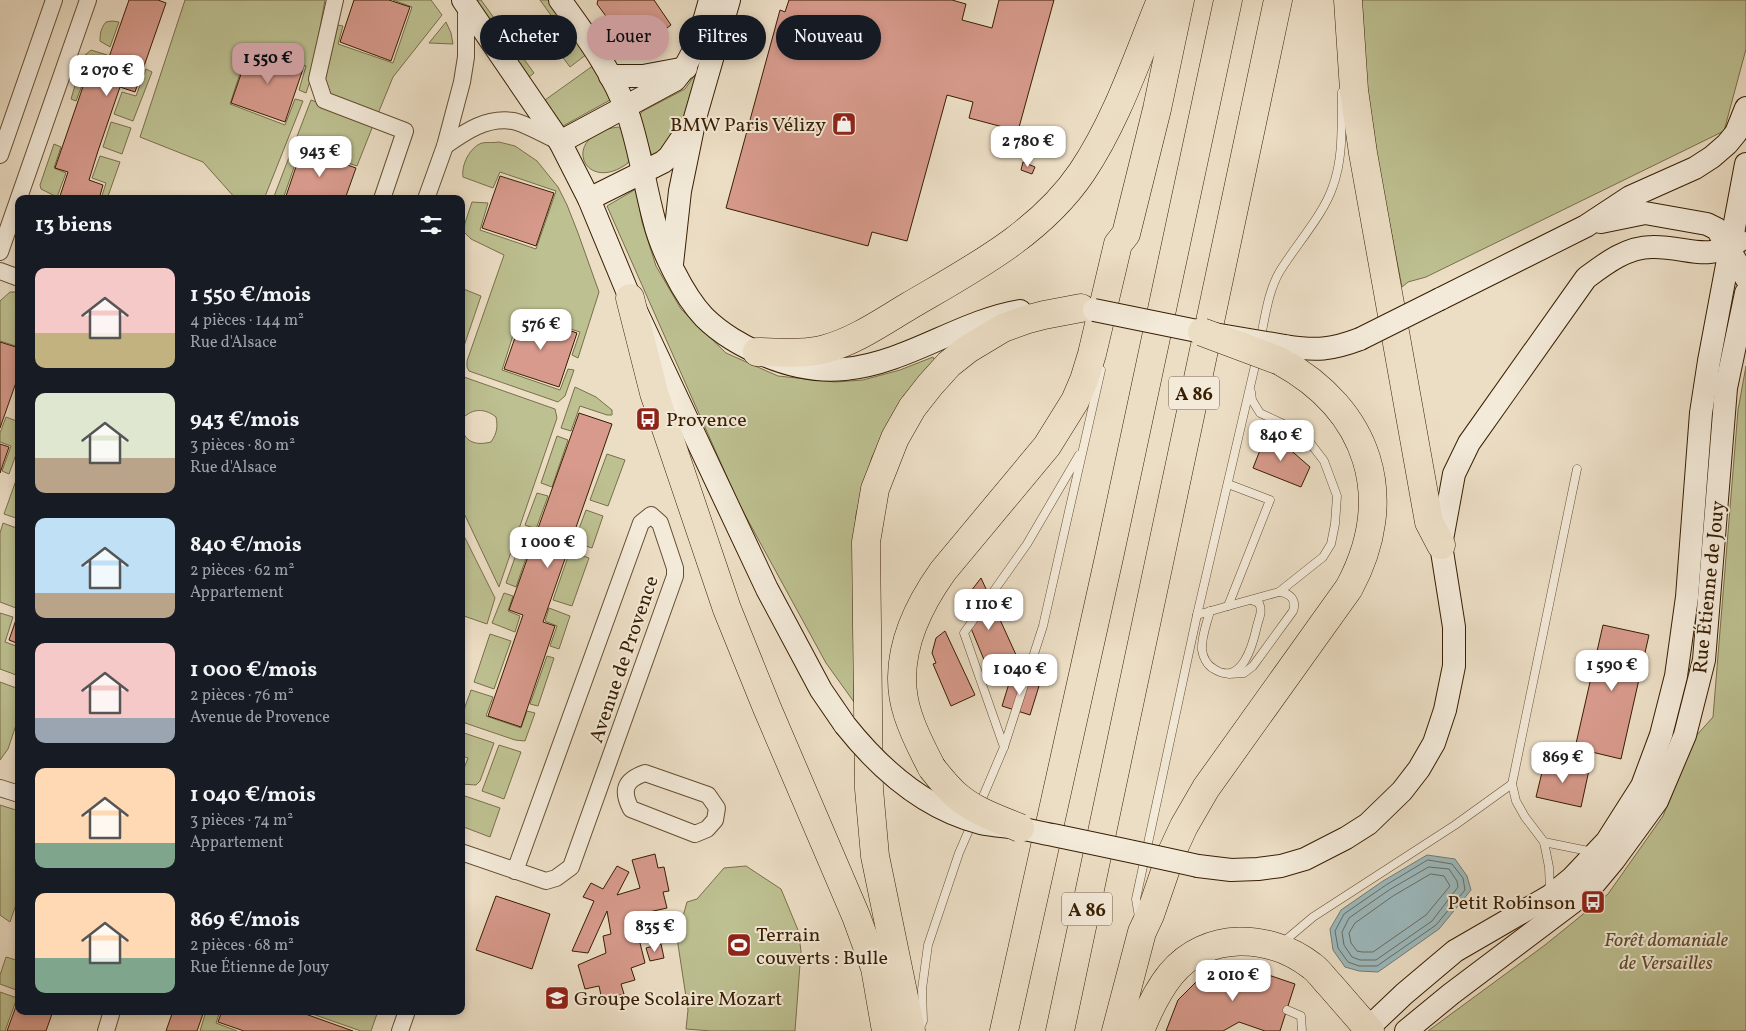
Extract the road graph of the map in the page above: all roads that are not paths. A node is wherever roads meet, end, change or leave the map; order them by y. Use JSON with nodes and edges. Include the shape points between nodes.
{"nodes":[{"id":1,"x":54,"y":0,"type":"edge"},
{"id":2,"x":88,"y":0,"type":"edge"},
{"id":3,"x":335,"y":0,"type":"edge"},
{"id":4,"x":560,"y":0,"type":"edge"},
{"id":5,"x":710,"y":0,"type":"edge"},
{"id":6,"x":729,"y":0,"type":"edge"},
{"id":7,"x":1161,"y":0,"type":"edge"},
{"id":8,"x":1180,"y":0,"type":"edge"},
{"id":9,"x":1228,"y":0,"type":"edge"},
{"id":10,"x":1278,"y":0,"type":"edge"},
{"id":11,"x":1347,"y":0,"type":"edge"},
{"id":12,"x":464,"y":2,"type":"edge"},
{"id":13,"x":1343,"y":54,"type":"dead end"},
{"id":14,"x":686,"y":68,"type":"junction"},
{"id":15,"x":610,"y":76,"type":"junction"},
{"id":16,"x":1342,"y":81,"type":"dead end"},
{"id":17,"x":625,"y":108,"type":"junction"},
{"id":18,"x":1746,"y":108,"type":"edge"},
{"id":19,"x":695,"y":118,"type":"junction"},
{"id":20,"x":560,"y":142,"type":"junction"},
{"id":21,"x":445,"y":146,"type":"junction"},
{"id":22,"x":0,"y":155,"type":"edge"},
{"id":23,"x":1746,"y":164,"type":"edge"},
{"id":24,"x":644,"y":172,"type":"junction"},
{"id":25,"x":20,"y":195,"type":"edge"},
{"id":26,"x":383,"y":195,"type":"edge"},
{"id":27,"x":427,"y":195,"type":"edge"},
{"id":28,"x":589,"y":199,"type":"junction"},
{"id":29,"x":15,"y":209,"type":"edge"},
{"id":30,"x":1586,"y":226,"type":"junction"},
{"id":31,"x":1738,"y":242,"type":"edge"},
{"id":32,"x":0,"y":252,"type":"edge"},
{"id":33,"x":671,"y":265,"type":"junction"},
{"id":34,"x":0,"y":271,"type":"edge"},
{"id":35,"x":15,"y":277,"type":"edge"},
{"id":36,"x":1746,"y":278,"type":"edge"},
{"id":37,"x":1746,"y":293,"type":"edge"},
{"id":38,"x":630,"y":298,"type":"junction"},
{"id":39,"x":1116,"y":306,"type":"dead end"},
{"id":40,"x":1087,"y":309,"type":"junction"},
{"id":41,"x":1112,"y":325,"type":"dead end"},
{"id":42,"x":1202,"y":332,"type":"joint"},
{"id":43,"x":757,"y":352,"type":"junction"},
{"id":44,"x":1283,"y":353,"type":"junction"},
{"id":45,"x":1102,"y":363,"type":"dead end"},
{"id":46,"x":1250,"y":388,"type":"junction"},
{"id":47,"x":1082,"y":449,"type":"junction"},
{"id":48,"x":1577,"y":469,"type":"dead end"},
{"id":49,"x":1228,"y":484,"type":"junction"},
{"id":50,"x":1440,"y":545,"type":"junction"},
{"id":51,"x":1279,"y":592,"type":"junction"},
{"id":52,"x":1252,"y":600,"type":"junction"},
{"id":53,"x":1228,"y":606,"type":"junction"},
{"id":54,"x":1210,"y":611,"type":"junction"},
{"id":55,"x":1196,"y":615,"type":"junction"},
{"id":56,"x":1221,"y":673,"type":"junction"},
{"id":57,"x":1004,"y":747,"type":"junction"},
{"id":58,"x":602,"y":780,"type":"junction"},
{"id":59,"x":1512,"y":784,"type":"junction"},
{"id":60,"x":0,"y":788,"type":"edge"},
{"id":61,"x":626,"y":788,"type":"junction"},
{"id":62,"x":15,"y":793,"type":"edge"},
{"id":63,"x":1020,"y":828,"type":"junction"},
{"id":64,"x":1544,"y":842,"type":"junction"},
{"id":65,"x":1597,"y":853,"type":"junction"},
{"id":66,"x":465,"y":854,"type":"edge"},
{"id":67,"x":515,"y":871,"type":"junction"},
{"id":68,"x":1550,"y":896,"type":"junction"},
{"id":69,"x":1142,"y":932,"type":"junction"},
{"id":70,"x":1277,"y":947,"type":"junction"},
{"id":71,"x":1287,"y":1010,"type":"dead end"},
{"id":72,"x":111,"y":1015,"type":"edge"},
{"id":73,"x":406,"y":1015,"type":"edge"},
{"id":74,"x":1368,"y":1030,"type":"edge"},
{"id":75,"x":106,"y":1031,"type":"edge"},
{"id":76,"x":400,"y":1031,"type":"edge"},
{"id":77,"x":886,"y":1031,"type":"edge"},
{"id":78,"x":911,"y":1031,"type":"edge"},
{"id":79,"x":919,"y":1031,"type":"edge"},
{"id":80,"x":1004,"y":1031,"type":"edge"},
{"id":81,"x":1060,"y":1031,"type":"edge"},
{"id":82,"x":1116,"y":1031,"type":"edge"},
{"id":83,"x":1140,"y":1031,"type":"edge"},
{"id":84,"x":1302,"y":1031,"type":"edge"},
{"id":85,"x":1406,"y":1031,"type":"edge"}],
"edges":[{"from":1,"to":22,"type":"street"},
{"from":2,"to":25,"type":"street"},
{"from":3,"to":26,"type":"street","via":[[317,79],[324,100],[405,131]]},
{"from":4,"to":15,"type":"main road"},
{"from":5,"to":14,"type":"main road"},
{"from":6,"to":19,"type":"main road"},
{"from":7,"to":43,"type":"highway","via":[[1098,146],[1060,200],[1037,222],[992,257],[850,339],[808,353]]},
{"from":8,"to":63,"type":"highway","bridge":true,"via":[[1127,238],[1118,244],[1084,380],[1047,446],[928,592],[917,612],[902,668],[907,714],[932,768],[955,795],[968,804]]},
{"from":9,"to":80,"type":"highway","number":"A 86"},
{"from":10,"to":81,"type":"highway","number":"A 86"},
{"from":11,"to":13,"type":"lane"},
{"from":11,"to":50,"type":"highway","via":[[1363,153],[1430,522]]},
{"from":12,"to":20,"type":"main road"},
{"from":12,"to":21,"type":"street","via":[[466,58]]},
{"from":14,"to":15,"type":"main road","via":[[643,76]]},
{"from":14,"to":17,"type":"main road","via":[[675,80]]},
{"from":15,"to":17,"type":"main road"},
{"from":16,"to":46,"type":"lane","via":[[1341,154],[1333,188],[1272,289]]},
{"from":17,"to":20,"type":"main road"},
{"from":17,"to":24,"type":"main road"},
{"from":18,"to":30,"type":"main road","via":[[1736,132],[1712,157],[1695,168],[1630,196]]},
{"from":19,"to":24,"type":"main road","via":[[669,157]]},
{"from":19,"to":33,"type":"main road","via":[[680,191]]},
{"from":20,"to":21,"type":"street","via":[[514,121],[493,121],[469,129]]},
{"from":20,"to":28,"type":"main road"},
{"from":21,"to":27,"type":"street"},
{"from":23,"to":31,"type":"main road"},
{"from":24,"to":28,"type":"main road"},
{"from":24,"to":33,"type":"main road","via":[[654,221]]},
{"from":28,"to":38,"type":"main road"},
{"from":29,"to":32,"type":"street"},
{"from":30,"to":31,"type":"main road","via":[[1645,213],[1707,224]]},
{"from":30,"to":44,"type":"main road","bridge":true,"via":[[1360,339],[1325,350]]},
{"from":31,"to":36,"type":"main road"},
{"from":31,"to":50,"type":"main road","via":[[1712,253],[1650,246],[1610,259],[1586,278],[1460,458],[1449,493]]},
{"from":31,"to":65,"type":"main road","via":[[1708,361],[1701,413],[1688,597],[1676,676],[1661,734],[1642,786]]},
{"from":33,"to":43,"type":"main road","via":[[704,316],[736,341]]},
{"from":34,"to":35,"type":"street"},
{"from":37,"to":85,"type":"main road","name":"Rue Étienne de Jouy","via":[[1726,388],[1704,660],[1685,735],[1656,801],[1589,890]]},
{"from":38,"to":63,"type":"main road","bridge":true,"via":[[767,589],[821,690],[845,724],[880,765],[938,806],[982,823]]},
{"from":38,"to":77,"type":"highway","via":[[654,394],[727,609],[856,916],[875,968]]},
{"from":39,"to":41,"type":"lane"},
{"from":40,"to":42,"type":"main road","bridge":true},
{"from":40,"to":43,"type":"main road","via":[[1051,307],[1014,312],[879,362],[845,369],[786,364]]},
{"from":40,"to":78,"type":"highway","via":[[1044,315],[1002,328],[949,364],[912,408],[895,438],[875,489],[866,542],[871,825]]},
{"from":42,"to":44,"type":"highway","bridge":true},
{"from":44,"to":69,"type":"highway","via":[[1298,371],[1331,398],[1354,429],[1363,448],[1373,506],[1367,547],[1349,588],[1193,810],[1171,854]]},
{"from":45,"to":47,"type":"lane"},
{"from":46,"to":49,"type":"lane"},
{"from":46,"to":51,"type":"lane","via":[[1260,414],[1290,427],[1308,440],[1324,461],[1337,496],[1331,544],[1323,557]]},
{"from":47,"to":57,"type":"lane","via":[[1044,626]]},
{"from":47,"to":57,"type":"lane","via":[[1027,544],[964,633]]},
{"from":48,"to":59,"type":"lane"},
{"from":49,"to":53,"type":"lane","via":[[1270,500]]},
{"from":49,"to":55,"type":"lane"},
{"from":50,"to":63,"type":"main road","bridge":true,"via":[[1454,627],[1454,666],[1445,710],[1434,743],[1419,769],[1368,824],[1305,859],[1281,866],[1231,870],[1198,866]]},
{"from":51,"to":52,"type":"lane"},
{"from":51,"to":56,"type":"lane","via":[[1291,597],[1294,608],[1253,666],[1238,675]]},
{"from":52,"to":53,"type":"lane"},
{"from":52,"to":56,"type":"lane","via":[[1259,603],[1261,610],[1248,656],[1235,671]]},
{"from":53,"to":54,"type":"lane"},
{"from":54,"to":55,"type":"lane"},
{"from":54,"to":56,"type":"lane","via":[[1203,654],[1209,665]]},
{"from":55,"to":69,"type":"lane","via":[[1136,899]]},
{"from":57,"to":79,"type":"lane","via":[[959,853],[934,925],[924,965],[923,1021]]},
{"from":58,"to":61,"type":"street"},
{"from":58,"to":67,"type":"street","name":"Avenue de Provence","via":[[571,867],[546,881]]},
{"from":58,"to":67,"type":"street","name":"Avenue de Provence","via":[[675,576],[660,523],[651,515],[641,523]]},
{"from":59,"to":64,"type":"lane","via":[[1516,801]]},
{"from":59,"to":70,"type":"lane","via":[[1313,917]]},
{"from":60,"to":62,"type":"street"},
{"from":61,"to":61,"type":"street","via":[[625,796],[631,809],[695,834],[707,829],[715,820],[716,808],[708,795],[645,773],[629,781]]},
{"from":64,"to":65,"type":"lane"},
{"from":64,"to":68,"type":"lane"},
{"from":65,"to":68,"type":"main road"},
{"from":66,"to":67,"type":"street"},
{"from":68,"to":74,"type":"main road","via":[[1455,951]]},
{"from":69,"to":82,"type":"highway"},
{"from":70,"to":74,"type":"highway","via":[[1313,966]]},
{"from":70,"to":83,"type":"highway","via":[[1250,941],[1226,942],[1188,959],[1172,973],[1156,996]]},
{"from":71,"to":84,"type":"lane","via":[[1301,1016]]},
{"from":72,"to":75,"type":"street"},
{"from":73,"to":76,"type":"street"}]}
